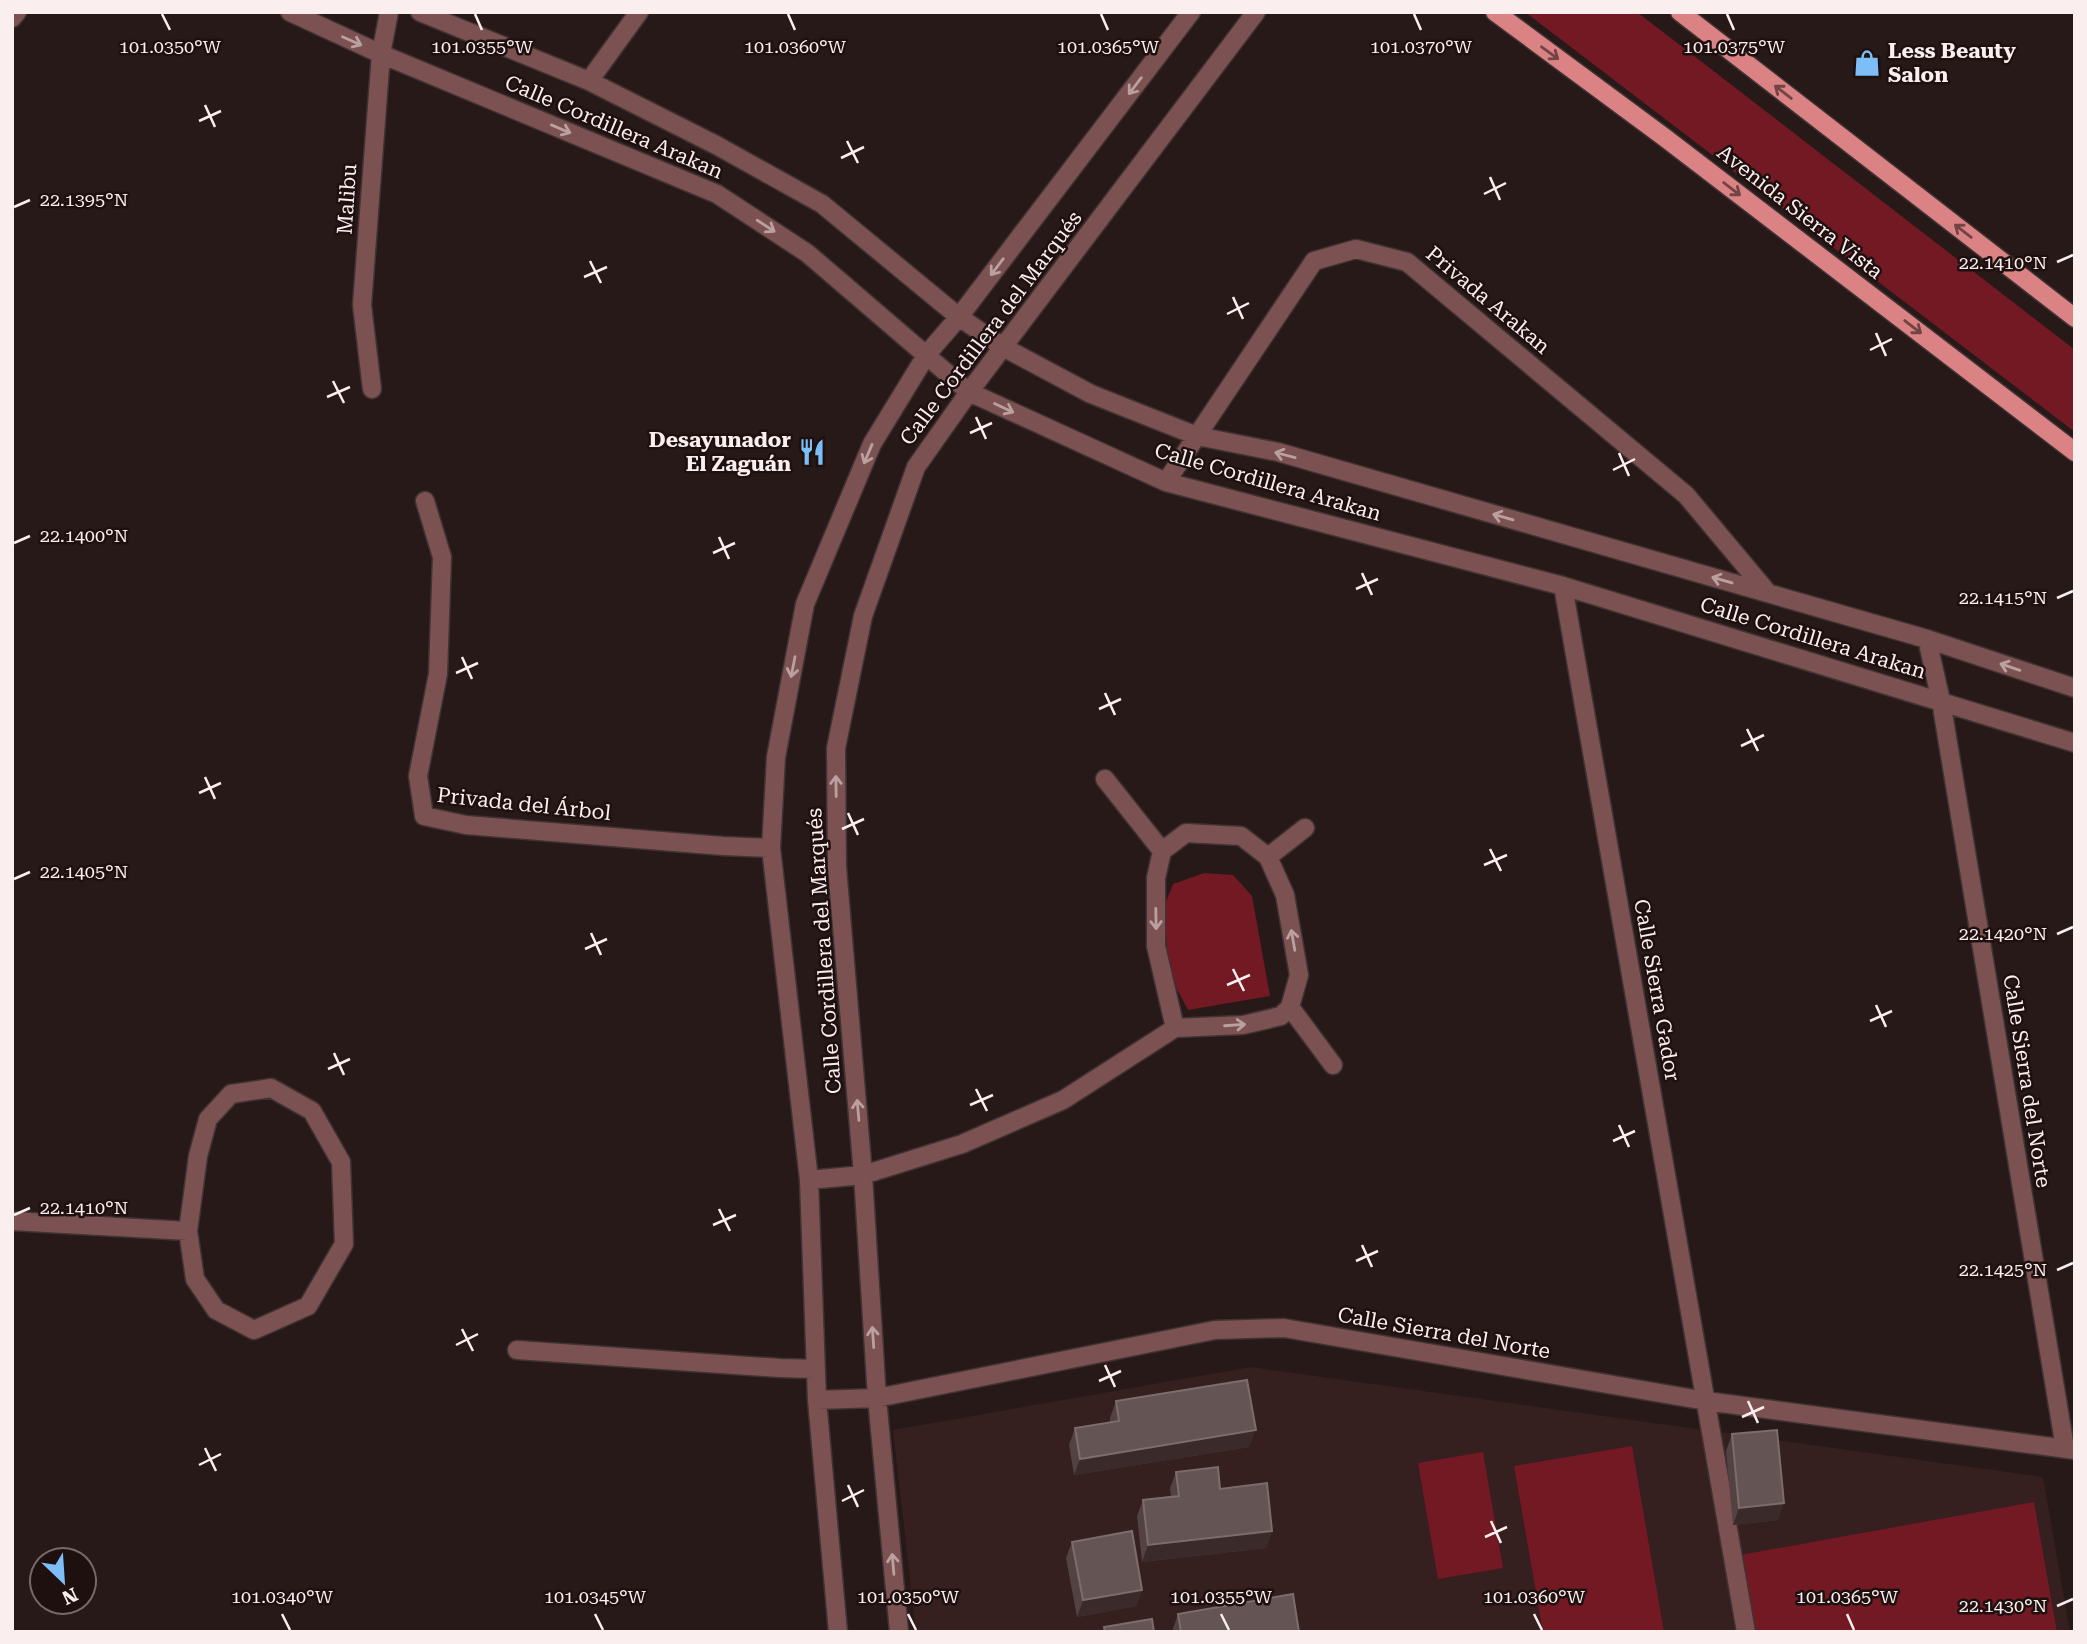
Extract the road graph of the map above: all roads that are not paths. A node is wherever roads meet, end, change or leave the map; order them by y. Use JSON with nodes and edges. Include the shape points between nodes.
{"nodes":[{"id":1,"x":17,"y":12,"type":"edge"},
{"id":2,"x":290,"y":12,"type":"edge"},
{"id":3,"x":389,"y":12,"type":"edge"},
{"id":4,"x":420,"y":12,"type":"edge"},
{"id":5,"x":639,"y":12,"type":"edge"},
{"id":6,"x":1191,"y":12,"type":"edge"},
{"id":7,"x":1256,"y":12,"type":"edge"},
{"id":8,"x":1495,"y":12,"type":"edge"},
{"id":9,"x":1680,"y":12,"type":"edge"},
{"id":10,"x":12,"y":18,"type":"edge"},
{"id":11,"x":381,"y":54,"type":"junction"},
{"id":12,"x":589,"y":80,"type":"junction"},
{"id":13,"x":959,"y":317,"type":"junction"},
{"id":14,"x":2075,"y":318,"type":"edge"},
{"id":15,"x":1003,"y":347,"type":"junction"},
{"id":16,"x":927,"y":354,"type":"junction"},
{"id":17,"x":372,"y":388,"type":"dead end"},
{"id":18,"x":969,"y":392,"type":"junction"},
{"id":19,"x":1197,"y":436,"type":"junction"},
{"id":20,"x":2075,"y":452,"type":"edge"},
{"id":21,"x":1166,"y":482,"type":"junction"},
{"id":22,"x":425,"y":501,"type":"dead end"},
{"id":23,"x":1563,"y":586,"type":"junction"},
{"id":24,"x":1768,"y":593,"type":"junction"},
{"id":25,"x":1927,"y":639,"type":"junction"},
{"id":26,"x":2075,"y":688,"type":"edge"},
{"id":27,"x":1941,"y":701,"type":"junction"},
{"id":28,"x":2075,"y":743,"type":"edge"},
{"id":29,"x":1105,"y":779,"type":"dead end"},
{"id":30,"x":1305,"y":828,"type":"dead end"},
{"id":31,"x":771,"y":848,"type":"junction"},
{"id":32,"x":1162,"y":851,"type":"junction"},
{"id":33,"x":1268,"y":857,"type":"junction"},
{"id":34,"x":1290,"y":1007,"type":"junction"},
{"id":35,"x":1175,"y":1028,"type":"junction"},
{"id":36,"x":1333,"y":1065,"type":"dead end"},
{"id":37,"x":863,"y":1175,"type":"junction"},
{"id":38,"x":809,"y":1180,"type":"junction"},
{"id":39,"x":12,"y":1222,"type":"edge"},
{"id":40,"x":188,"y":1231,"type":"junction"},
{"id":41,"x":517,"y":1350,"type":"dead end"},
{"id":42,"x":816,"y":1369,"type":"junction"},
{"id":43,"x":877,"y":1398,"type":"junction"},
{"id":44,"x":817,"y":1400,"type":"junction"},
{"id":45,"x":1706,"y":1401,"type":"junction"},
{"id":46,"x":2070,"y":1449,"type":"edge"},
{"id":47,"x":838,"y":1632,"type":"edge"},
{"id":48,"x":899,"y":1632,"type":"edge"},
{"id":49,"x":1746,"y":1632,"type":"edge"}],
"edges":[{"from":1,"to":10,"type":"street"},
{"from":2,"to":11,"type":"street","name":"Calle Cordillera Arakan","one_way":true},
{"from":3,"to":11,"type":"street","name":"Malibu"},
{"from":4,"to":12,"type":"street","name":"Calle Cordillera Arakan"},
{"from":5,"to":12,"type":"street"},
{"from":6,"to":13,"type":"street","name":"Calle Cordillera del Marqués","one_way":true},
{"from":7,"to":15,"type":"street","name":"Calle Cordillera del Marqués"},
{"from":8,"to":20,"type":"main road","name":"Avenida Sierra Vista","one_way":true},
{"from":14,"to":9,"type":"main road","one_way":true},
{"from":11,"to":16,"type":"street","name":"Calle Cordillera Arakan","one_way":true,"via":[[717,194],[807,253]]},
{"from":11,"to":17,"type":"street","name":"Malibu","via":[[362,305]]},
{"from":12,"to":13,"type":"street","name":"Calle Cordillera Arakan","via":[[822,204]]},
{"from":13,"to":15,"type":"street","name":"Calle Cordillera Arakan"},
{"from":13,"to":16,"type":"street","name":"Calle Cordillera del Marqués"},
{"from":15,"to":18,"type":"street","name":"Calle Cordillera del Marqués"},
{"from":15,"to":19,"type":"street","name":"Calle Cordillera Arakan","via":[[1091,394]]},
{"from":16,"to":18,"type":"street","name":"Calle Cordillera Arakan"},
{"from":16,"to":31,"type":"street","name":"Calle Cordillera del Marqués","one_way":true,"via":[[872,444],[805,604],[776,757]]},
{"from":18,"to":21,"type":"street","name":"Calle Cordillera Arakan","one_way":true},
{"from":37,"to":18,"type":"street","name":"Calle Cordillera del Marqués","one_way":true,"via":[[837,867],[836,748],[863,616],[916,467]]},
{"from":19,"to":21,"type":"street","name":"Privada Arakan"},
{"from":24,"to":19,"type":"street","name":"Calle Cordillera Arakan","one_way":true,"via":[[1278,453]]},
{"from":19,"to":24,"type":"street","name":"Privada Arakan","via":[[1314,261],[1356,250],[1407,262],[1686,495]]},
{"from":21,"to":23,"type":"street","name":"Calle Cordillera Arakan"},
{"from":22,"to":31,"type":"street","name":"Privada del Árbol","via":[[442,557],[438,674],[418,776],[424,816],[466,825]]},
{"from":23,"to":27,"type":"street","name":"Calle Cordillera Arakan"},
{"from":23,"to":45,"type":"street","name":"Calle Sierra Gador"},
{"from":24,"to":25,"type":"street","name":"Calle Cordillera Arakan"},
{"from":26,"to":25,"type":"street","name":"Calle Cordillera Arakan","one_way":true},
{"from":25,"to":27,"type":"street","name":"Calle Sierra del Norte"},
{"from":27,"to":28,"type":"street","name":"Calle Cordillera Arakan"},
{"from":27,"to":46,"type":"street","name":"Calle Sierra del Norte"},
{"from":29,"to":32,"type":"street"},
{"from":30,"to":33,"type":"street"},
{"from":31,"to":38,"type":"street","name":"Calle Cordillera del Marqués"},
{"from":32,"to":33,"type":"street","via":[[1186,833],[1241,836]]},
{"from":32,"to":35,"type":"street","one_way":true,"via":[[1156,878],[1156,946]]},
{"from":34,"to":33,"type":"street","one_way":true,"via":[[1299,975],[1285,895]]},
{"from":35,"to":34,"type":"street","one_way":true,"via":[[1243,1026],[1281,1016]]},
{"from":34,"to":36,"type":"street"},
{"from":35,"to":37,"type":"street","via":[[1063,1100],[962,1144]]},
{"from":37,"to":38,"type":"street"},
{"from":43,"to":37,"type":"street","name":"Calle Cordillera del Marqués","one_way":true},
{"from":38,"to":42,"type":"street","name":"Calle Cordillera del Marqués"},
{"from":39,"to":40,"type":"street"},
{"from":40,"to":40,"type":"street","via":[[195,1279],[216,1310],[254,1330],[308,1306],[344,1244],[341,1162],[312,1111],[271,1088],[231,1094],[208,1119]]},
{"from":41,"to":42,"type":"street"},
{"from":42,"to":44,"type":"street","name":"Calle Cordillera del Marqués"},
{"from":43,"to":44,"type":"street","name":"Calle Sierra del Norte"},
{"from":43,"to":45,"type":"street","name":"Calle Sierra del Norte","via":[[1215,1330],[1284,1328]]},
{"from":48,"to":43,"type":"street","name":"Calle Cordillera del Marqués","one_way":true},
{"from":44,"to":47,"type":"street","name":"Calle Cordillera del Marqués"},
{"from":45,"to":46,"type":"street","name":"Calle Sierra del Norte"},
{"from":45,"to":49,"type":"street","name":"Calle Sierra Gador"}]}
